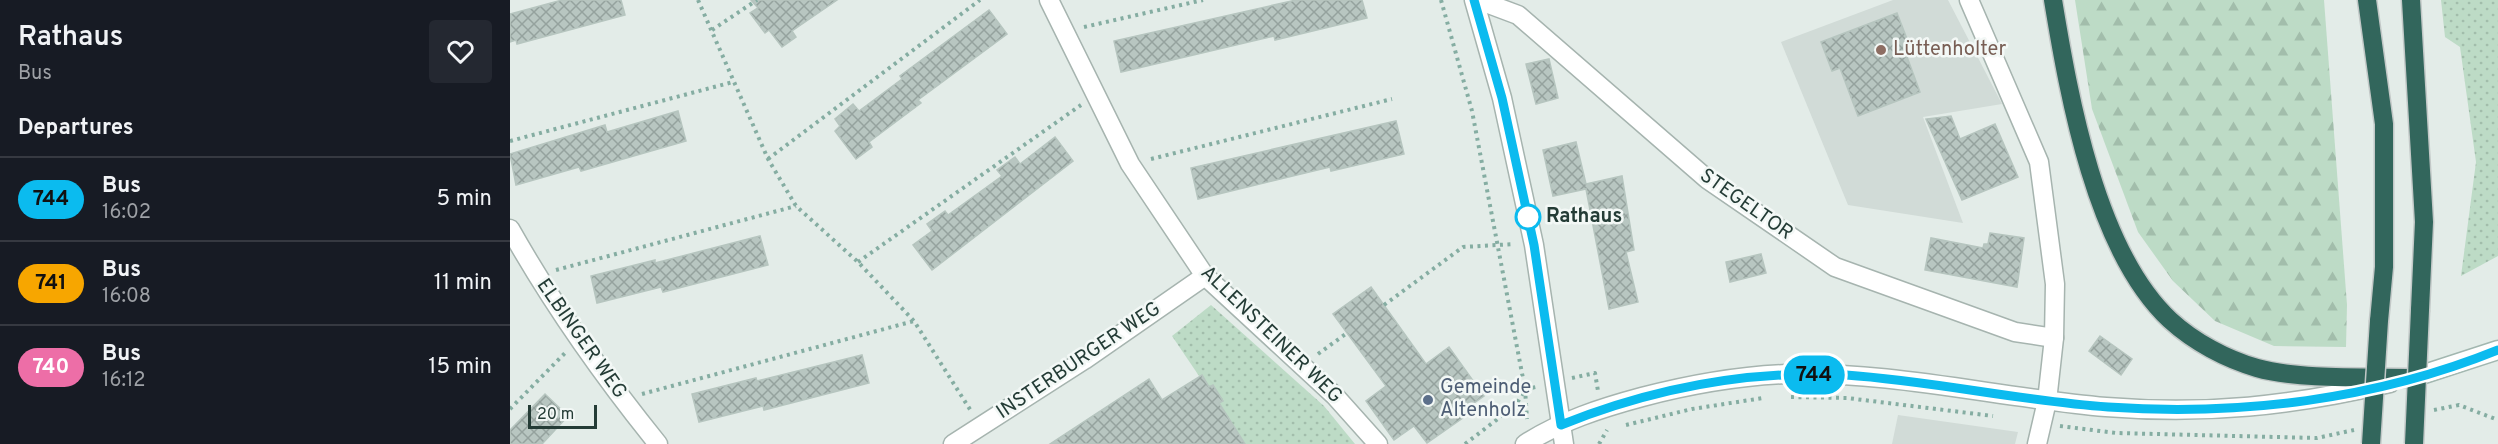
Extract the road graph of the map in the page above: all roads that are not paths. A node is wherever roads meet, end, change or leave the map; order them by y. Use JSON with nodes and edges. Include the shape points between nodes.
{"nodes":[{"id":1,"x":1049,"y":0,"type":"edge"},
{"id":2,"x":1476,"y":0,"type":"edge"},
{"id":3,"x":1969,"y":0,"type":"edge"},
{"id":4,"x":2053,"y":0,"type":"edge"},
{"id":5,"x":2367,"y":0,"type":"edge"},
{"id":6,"x":2411,"y":0,"type":"edge"},
{"id":7,"x":510,"y":229,"type":"edge"},
{"id":8,"x":1205,"y":276,"type":"junction"},
{"id":9,"x":2054,"y":338,"type":"junction"},
{"id":10,"x":2498,"y":350,"type":"edge"},
{"id":11,"x":2412,"y":378,"type":"junction"},
{"id":12,"x":2047,"y":401,"type":"junction"},
{"id":13,"x":1561,"y":425,"type":"junction"},
{"id":14,"x":1527,"y":443,"type":"edge"},
{"id":15,"x":658,"y":444,"type":"edge"},
{"id":16,"x":952,"y":444,"type":"edge"},
{"id":17,"x":1378,"y":444,"type":"edge"},
{"id":18,"x":1563,"y":444,"type":"edge"},
{"id":19,"x":2037,"y":444,"type":"edge"},
{"id":20,"x":2371,"y":444,"type":"edge"},
{"id":21,"x":2414,"y":444,"type":"edge"}],
"edges":[{"from":1,"to":8,"type":"street","name":"ALLENSTEINER WEG","via":[[1130,164]]},
{"from":2,"to":9,"type":"street","name":"STEGELTOR","via":[[1518,15],[1707,179],[1835,267],[2015,332]]},
{"from":2,"to":13,"type":"street","via":[[1534,245]]},
{"from":3,"to":9,"type":"street","via":[[2039,162],[2055,284]]},
{"from":4,"to":11,"type":"highway","via":[[2076,116],[2106,218],[2133,272],[2169,320],[2198,341],[2259,369]]},
{"from":5,"to":20,"type":"highway","bridge":true,"via":[[2384,124],[2384,267]]},
{"from":6,"to":21,"type":"highway","bridge":true,"via":[[2424,222]]},
{"from":7,"to":15,"type":"street","name":"ELBINGER WEG","via":[[579,340]]},
{"from":8,"to":16,"type":"street","name":"INSTERBURGER WEG","via":[[1084,360]]},
{"from":8,"to":17,"type":"street","name":"ALLENSTEINER WEG","via":[[1303,365]]},
{"from":9,"to":12,"type":"street"},
{"from":10,"to":11,"type":"street"},
{"from":11,"to":12,"type":"street","via":[[2259,408],[2162,410]]},
{"from":12,"to":13,"type":"street","via":[[1848,375],[1785,374],[1652,395],[1602,408]]},
{"from":12,"to":19,"type":"street"},
{"from":13,"to":14,"type":"street"},
{"from":13,"to":18,"type":"street"}]}
